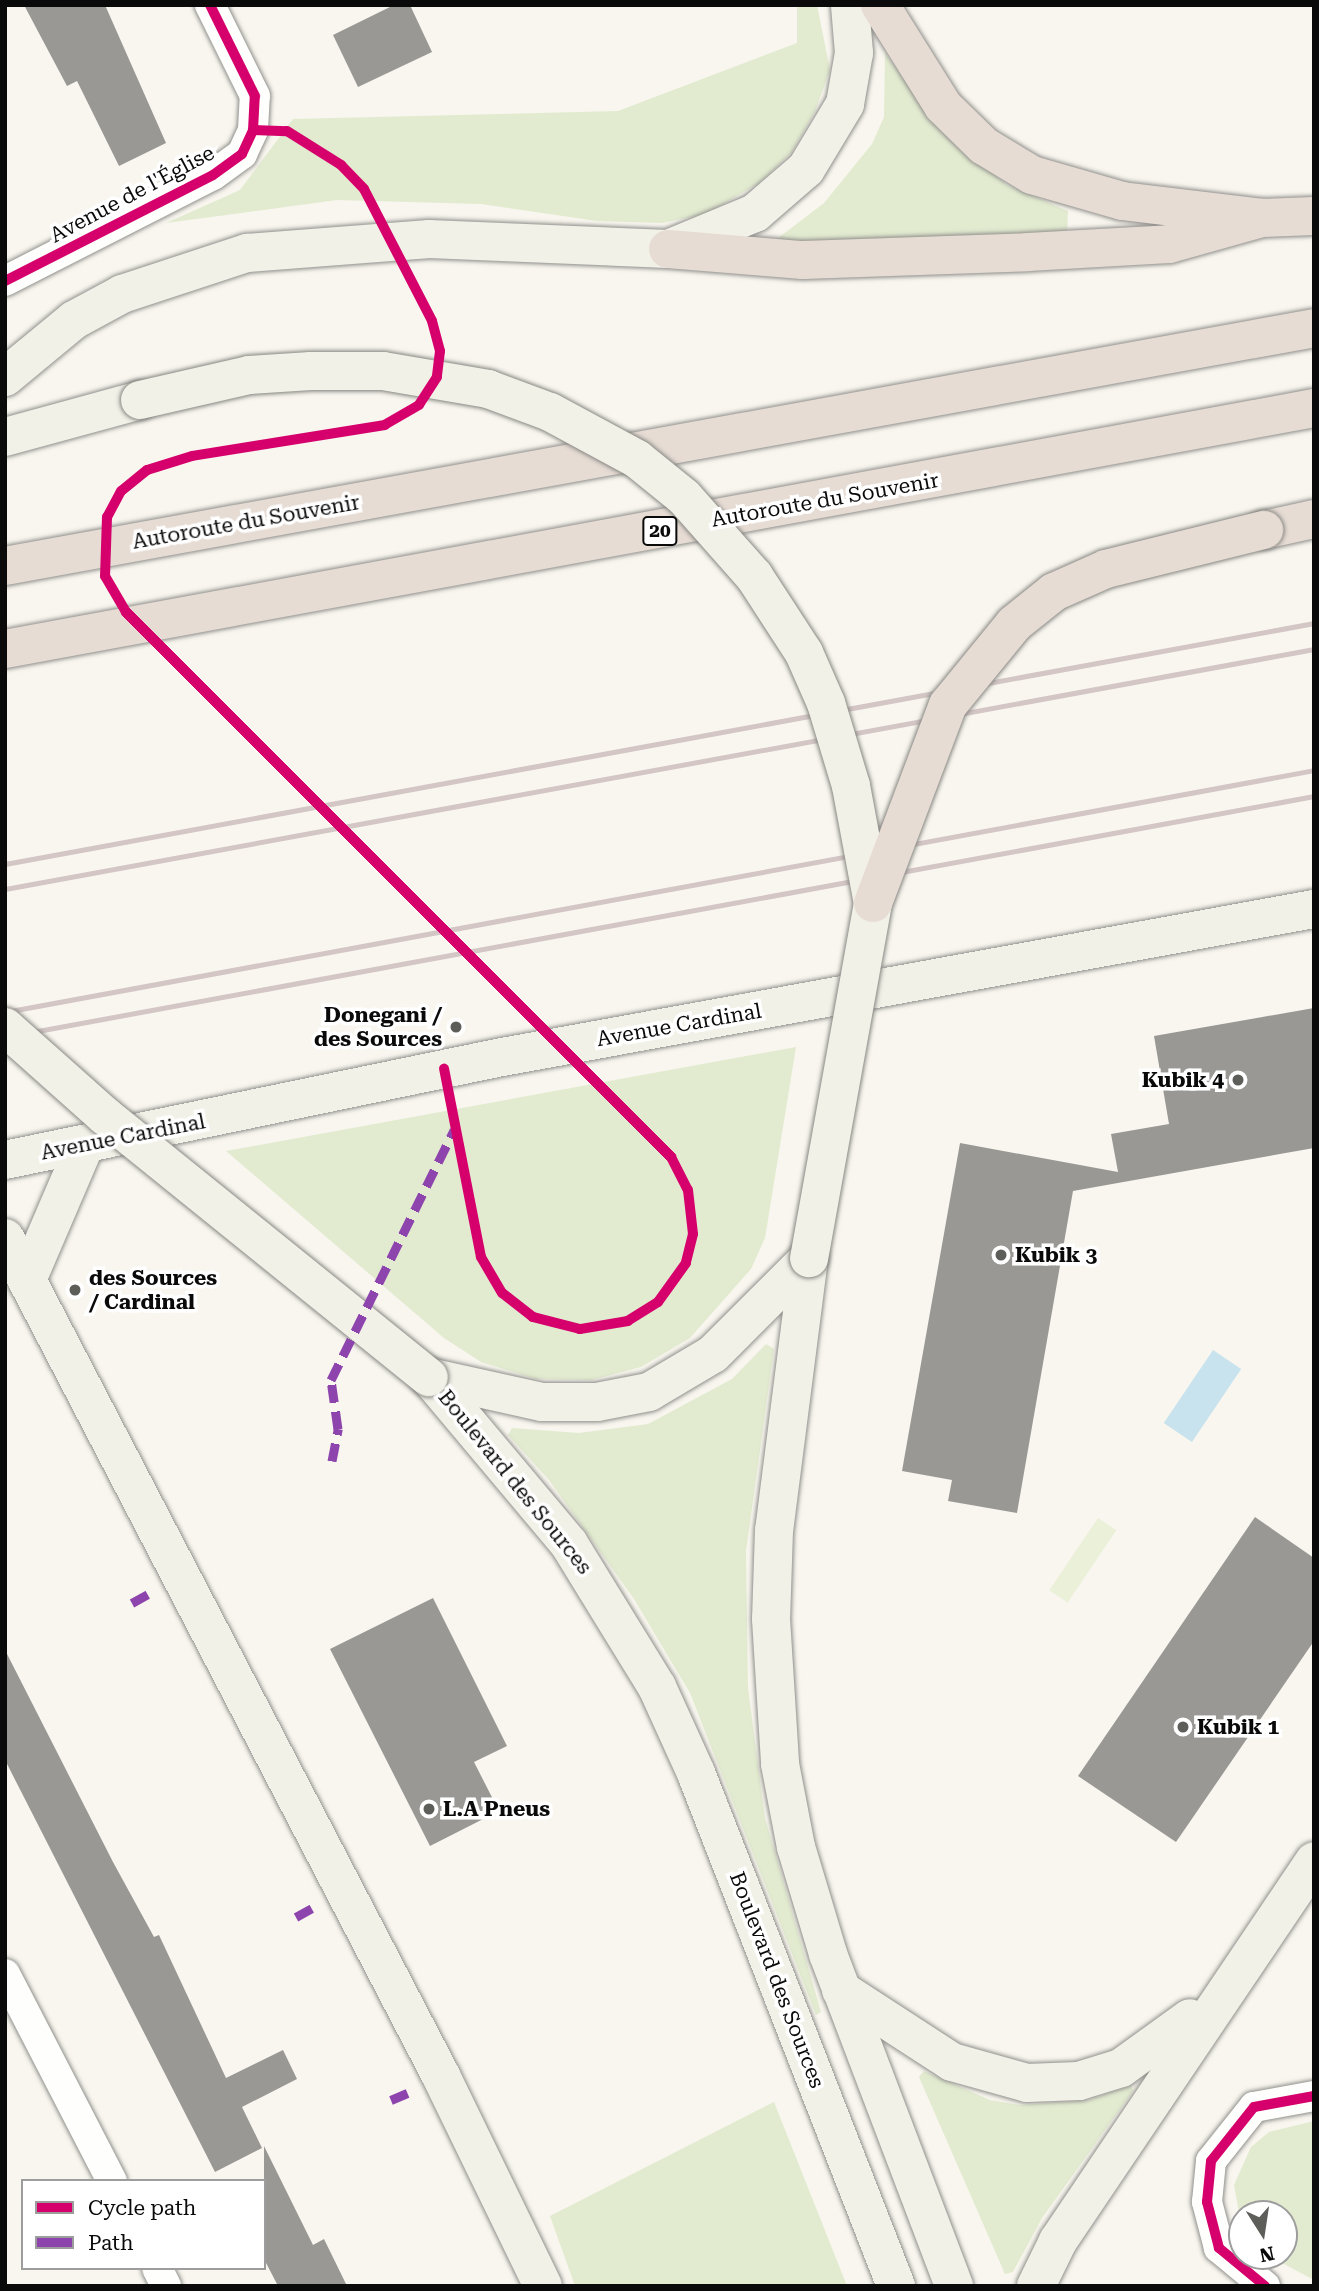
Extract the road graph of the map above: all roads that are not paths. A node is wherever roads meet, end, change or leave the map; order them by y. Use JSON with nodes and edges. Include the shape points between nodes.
{"nodes":[{"id":1,"x":210,"y":5,"type":"edge"},
{"id":2,"x":850,"y":5,"type":"edge"},
{"id":3,"x":880,"y":5,"type":"edge"},
{"id":4,"x":1314,"y":216,"type":"edge"},
{"id":5,"x":1262,"y":218,"type":"junction"},
{"id":6,"x":668,"y":249,"type":"junction"},
{"id":7,"x":5,"y":281,"type":"edge"},
{"id":8,"x":1314,"y":328,"type":"edge"},
{"id":9,"x":5,"y":377,"type":"edge"},
{"id":10,"x":1314,"y":408,"type":"edge"},
{"id":11,"x":5,"y":437,"type":"edge"},
{"id":12,"x":1314,"y":519,"type":"edge"},
{"id":13,"x":5,"y":566,"type":"edge"},
{"id":14,"x":5,"y":649,"type":"edge"},
{"id":15,"x":873,"y":903,"type":"junction"},
{"id":16,"x":1314,"y":909,"type":"edge"},
{"id":17,"x":5,"y":1027,"type":"edge"},
{"id":18,"x":85,"y":1145,"type":"junction"},
{"id":19,"x":5,"y":1160,"type":"edge"},
{"id":20,"x":5,"y":1238,"type":"edge"},
{"id":21,"x":809,"y":1258,"type":"junction"},
{"id":22,"x":27,"y":1280,"type":"junction"},
{"id":23,"x":429,"y":1377,"type":"junction"},
{"id":24,"x":1314,"y":1861,"type":"edge"},
{"id":25,"x":1241,"y":1962,"type":"junction"},
{"id":26,"x":5,"y":1974,"type":"edge"},
{"id":27,"x":841,"y":1990,"type":"junction"},
{"id":28,"x":1314,"y":2096,"type":"edge"},
{"id":29,"x":111,"y":2179,"type":"edge"},
{"id":30,"x":500,"y":2197,"type":"junction"},
{"id":31,"x":159,"y":2270,"type":"edge"},
{"id":32,"x":166,"y":2286,"type":"edge"},
{"id":33,"x":514,"y":2286,"type":"edge"},
{"id":34,"x":543,"y":2286,"type":"edge"},
{"id":35,"x":897,"y":2286,"type":"edge"},
{"id":36,"x":954,"y":2286,"type":"edge"},
{"id":37,"x":1036,"y":2286,"type":"edge"},
{"id":38,"x":1265,"y":2286,"type":"edge"}],
"edges":[{"from":1,"to":7,"type":"street","name":"Avenue de l'Église","via":[[255,96],[253,130],[242,154],[213,176]]},
{"from":2,"to":6,"type":"main road","via":[[852,78],[821,149],[769,205]]},
{"from":3,"to":5,"type":"highway","via":[[943,106],[1009,162],[1092,195]]},
{"from":4,"to":5,"type":"highway"},
{"from":5,"to":6,"type":"highway","via":[[1169,244],[1028,252],[803,260]]},
{"from":6,"to":9,"type":"main road","via":[[343,241],[225,258],[97,306]]},
{"from":8,"to":13,"type":"highway","name":"Autoroute du Souvenir"},
{"from":10,"to":14,"type":"highway","name":"Autoroute du Souvenir","number":"20"},
{"from":11,"to":15,"type":"main road","bridge":true,"via":[[249,375],[395,373],[519,398],[637,459],[723,539],[804,653],[841,745]]},
{"from":12,"to":15,"type":"highway","bridge":true,"via":[[1106,569],[1054,592],[1014,624],[948,705]]},
{"from":15,"to":21,"type":"main road","bridge":true},
{"from":16,"to":18,"type":"main road","name":"Avenue Cardinal","via":[[497,1058]]},
{"from":17,"to":23,"type":"main road","name":"Boulevard des Sources","bridge":true,"via":[[105,1116]]},
{"from":18,"to":19,"type":"main road","name":"Avenue Cardinal"},
{"from":18,"to":22,"type":"main road"},
{"from":20,"to":22,"type":"main road"},
{"from":21,"to":23,"type":"main road","via":[[696,1368],[622,1400],[542,1402]]},
{"from":21,"to":27,"type":"main road","via":[[774,1530],[775,1709],[796,1847]]},
{"from":22,"to":30,"type":"main road"},
{"from":23,"to":35,"type":"main road","name":"Boulevard des Sources","via":[[569,1544],[657,1687],[696,1773]]},
{"from":24,"to":25,"type":"main road"},
{"from":25,"to":27,"type":"main road","via":[[1151,2052],[1121,2068],[1057,2084],[971,2071]]},
{"from":25,"to":37,"type":"main road","via":[[1058,2241]]},
{"from":26,"to":29,"type":"street"},
{"from":27,"to":36,"type":"main road"},
{"from":28,"to":38,"type":"street","via":[[1275,2098],[1254,2108],[1237,2121],[1211,2161],[1207,2202],[1219,2248]]},
{"from":30,"to":33,"type":"main road"},
{"from":30,"to":34,"type":"main road"},
{"from":31,"to":32,"type":"street"}]}
